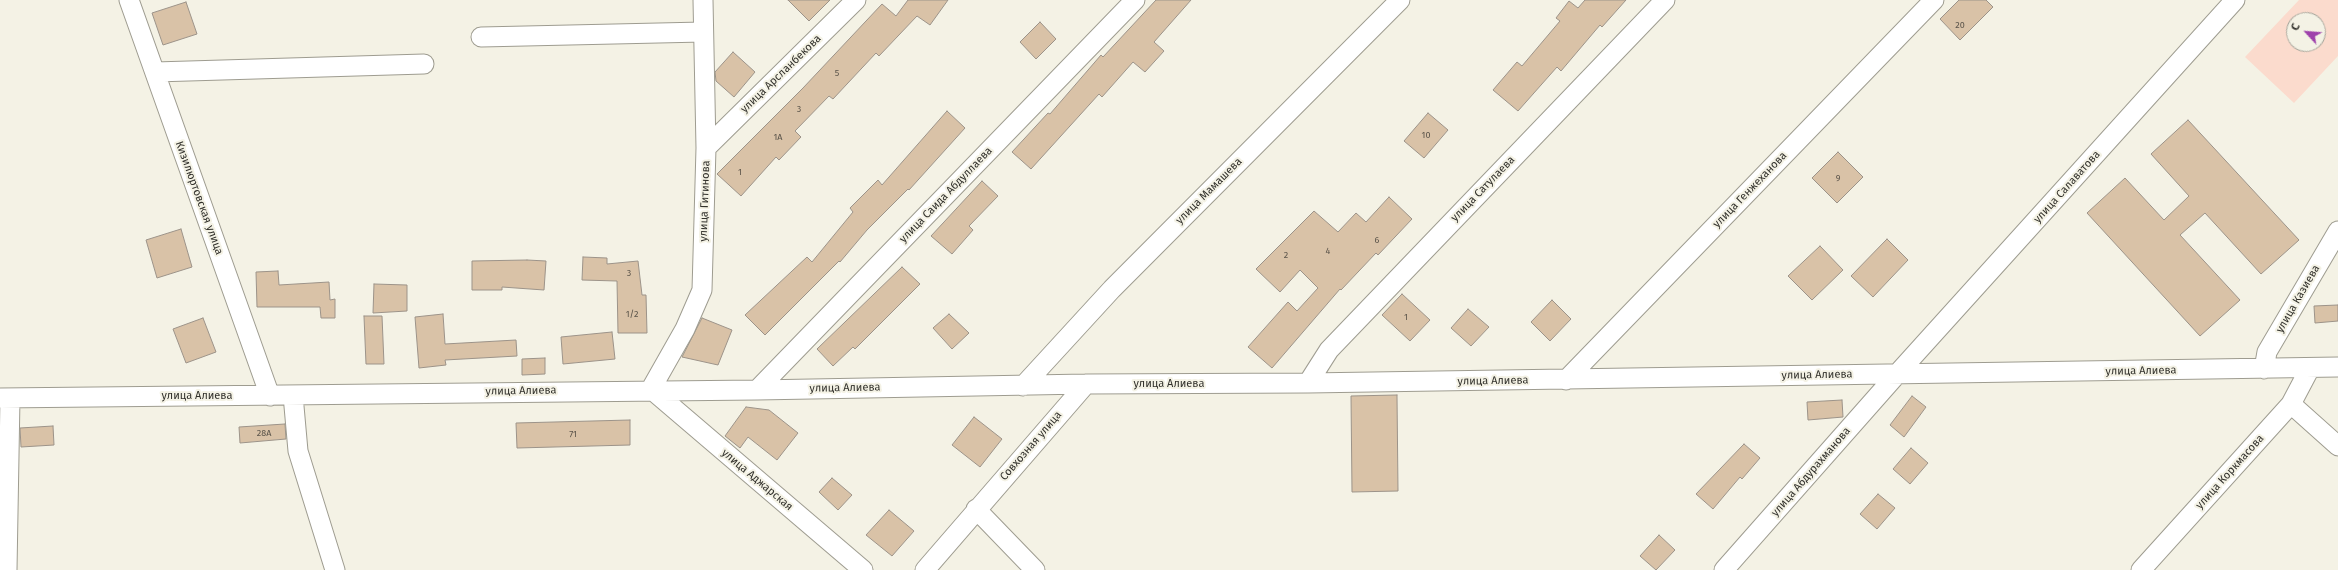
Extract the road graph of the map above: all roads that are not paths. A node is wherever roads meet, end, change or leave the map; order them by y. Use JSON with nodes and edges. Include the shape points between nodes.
{"nodes":[{"id":1,"x":129,"y":0,"type":"edge"},
{"id":2,"x":703,"y":0,"type":"edge"},
{"id":3,"x":856,"y":0,"type":"edge"},
{"id":4,"x":1135,"y":0,"type":"edge"},
{"id":5,"x":1400,"y":0,"type":"edge"},
{"id":6,"x":1665,"y":0,"type":"edge"},
{"id":7,"x":1934,"y":0,"type":"edge"},
{"id":8,"x":2235,"y":0,"type":"edge"},
{"id":9,"x":702,"y":32,"type":"junction"},
{"id":10,"x":481,"y":37,"type":"dead end"},
{"id":11,"x":424,"y":64,"type":"dead end"},
{"id":12,"x":155,"y":72,"type":"junction"},
{"id":13,"x":706,"y":148,"type":"junction"},
{"id":14,"x":2338,"y":231,"type":"edge"},
{"id":15,"x":2338,"y":367,"type":"edge"},
{"id":16,"x":2310,"y":368,"type":"junction"},
{"id":17,"x":2264,"y":369,"type":"junction"},
{"id":18,"x":1898,"y":374,"type":"junction"},
{"id":19,"x":1566,"y":380,"type":"junction"},
{"id":20,"x":1086,"y":384,"type":"junction"},
{"id":21,"x":1308,"y":384,"type":"junction"},
{"id":22,"x":1023,"y":386,"type":"junction"},
{"id":23,"x":651,"y":389,"type":"junction"},
{"id":24,"x":757,"y":390,"type":"junction"},
{"id":25,"x":293,"y":395,"type":"junction"},
{"id":26,"x":270,"y":396,"type":"junction"},
{"id":27,"x":5,"y":398,"type":"edge"},
{"id":28,"x":2292,"y":404,"type":"junction"},
{"id":29,"x":2338,"y":446,"type":"edge"},
{"id":30,"x":976,"y":509,"type":"junction"},
{"id":31,"x":7,"y":570,"type":"edge"},
{"id":32,"x":335,"y":570,"type":"edge"},
{"id":33,"x":863,"y":570,"type":"edge"},
{"id":34,"x":925,"y":570,"type":"edge"},
{"id":35,"x":1035,"y":570,"type":"edge"},
{"id":36,"x":1724,"y":570,"type":"edge"},
{"id":37,"x":2141,"y":570,"type":"edge"}],
"edges":[{"from":1,"to":12,"type":"street","name":"Кизилюртовская улица"},
{"from":2,"to":9,"type":"street","name":"улица Гитинова"},
{"from":3,"to":13,"type":"street","name":"улица Арсланбекова"},
{"from":4,"to":24,"type":"street","name":"улица Саида Абдуллаева"},
{"from":5,"to":22,"type":"street","name":"улица Мамашева","via":[[1112,289]]},
{"from":6,"to":21,"type":"street","name":"улица Сатулаева","via":[[1329,350]]},
{"from":7,"to":19,"type":"street","name":"улица Генжеханова"},
{"from":8,"to":18,"type":"street","name":"улица Салаватова"},
{"from":9,"to":10,"type":"street"},
{"from":9,"to":13,"type":"street","name":"улица Гитинова"},
{"from":11,"to":12,"type":"street"},
{"from":12,"to":26,"type":"street","name":"Кизилюртовская улица"},
{"from":13,"to":23,"type":"street","name":"улица Гитинова","via":[[702,290],[685,329]]},
{"from":14,"to":17,"type":"street","name":"улица Казиева","via":[[2267,352]]},
{"from":15,"to":16,"type":"street","name":"улица Алиева"},
{"from":16,"to":17,"type":"street","name":"улица Алиева"},
{"from":16,"to":28,"type":"street","name":"улица Коркмасова"},
{"from":17,"to":18,"type":"street","name":"улица Алиева"},
{"from":18,"to":19,"type":"street","name":"улица Алиева"},
{"from":18,"to":36,"type":"street","name":"улица Абдурахманова"},
{"from":19,"to":21,"type":"street","name":"улица Алиева"},
{"from":20,"to":21,"type":"street","name":"улица Алиева"},
{"from":20,"to":22,"type":"street","name":"улица Алиева"},
{"from":20,"to":30,"type":"street","name":"Совхозная улица"},
{"from":22,"to":24,"type":"street","name":"улица Алиева"},
{"from":23,"to":24,"type":"street","name":"улица Алиева"},
{"from":23,"to":25,"type":"street","name":"улица Алиева"},
{"from":23,"to":33,"type":"street","name":"улица Аджарская"},
{"from":25,"to":26,"type":"street","name":"улица Алиева"},
{"from":25,"to":32,"type":"street","via":[[298,451]]},
{"from":26,"to":27,"type":"street","name":"улица Алиева"},
{"from":27,"to":31,"type":"street"},
{"from":28,"to":29,"type":"street"},
{"from":28,"to":37,"type":"street","name":"улица Коркмасова"},
{"from":30,"to":34,"type":"street","name":"Совхозная улица"},
{"from":30,"to":35,"type":"street"}]}
